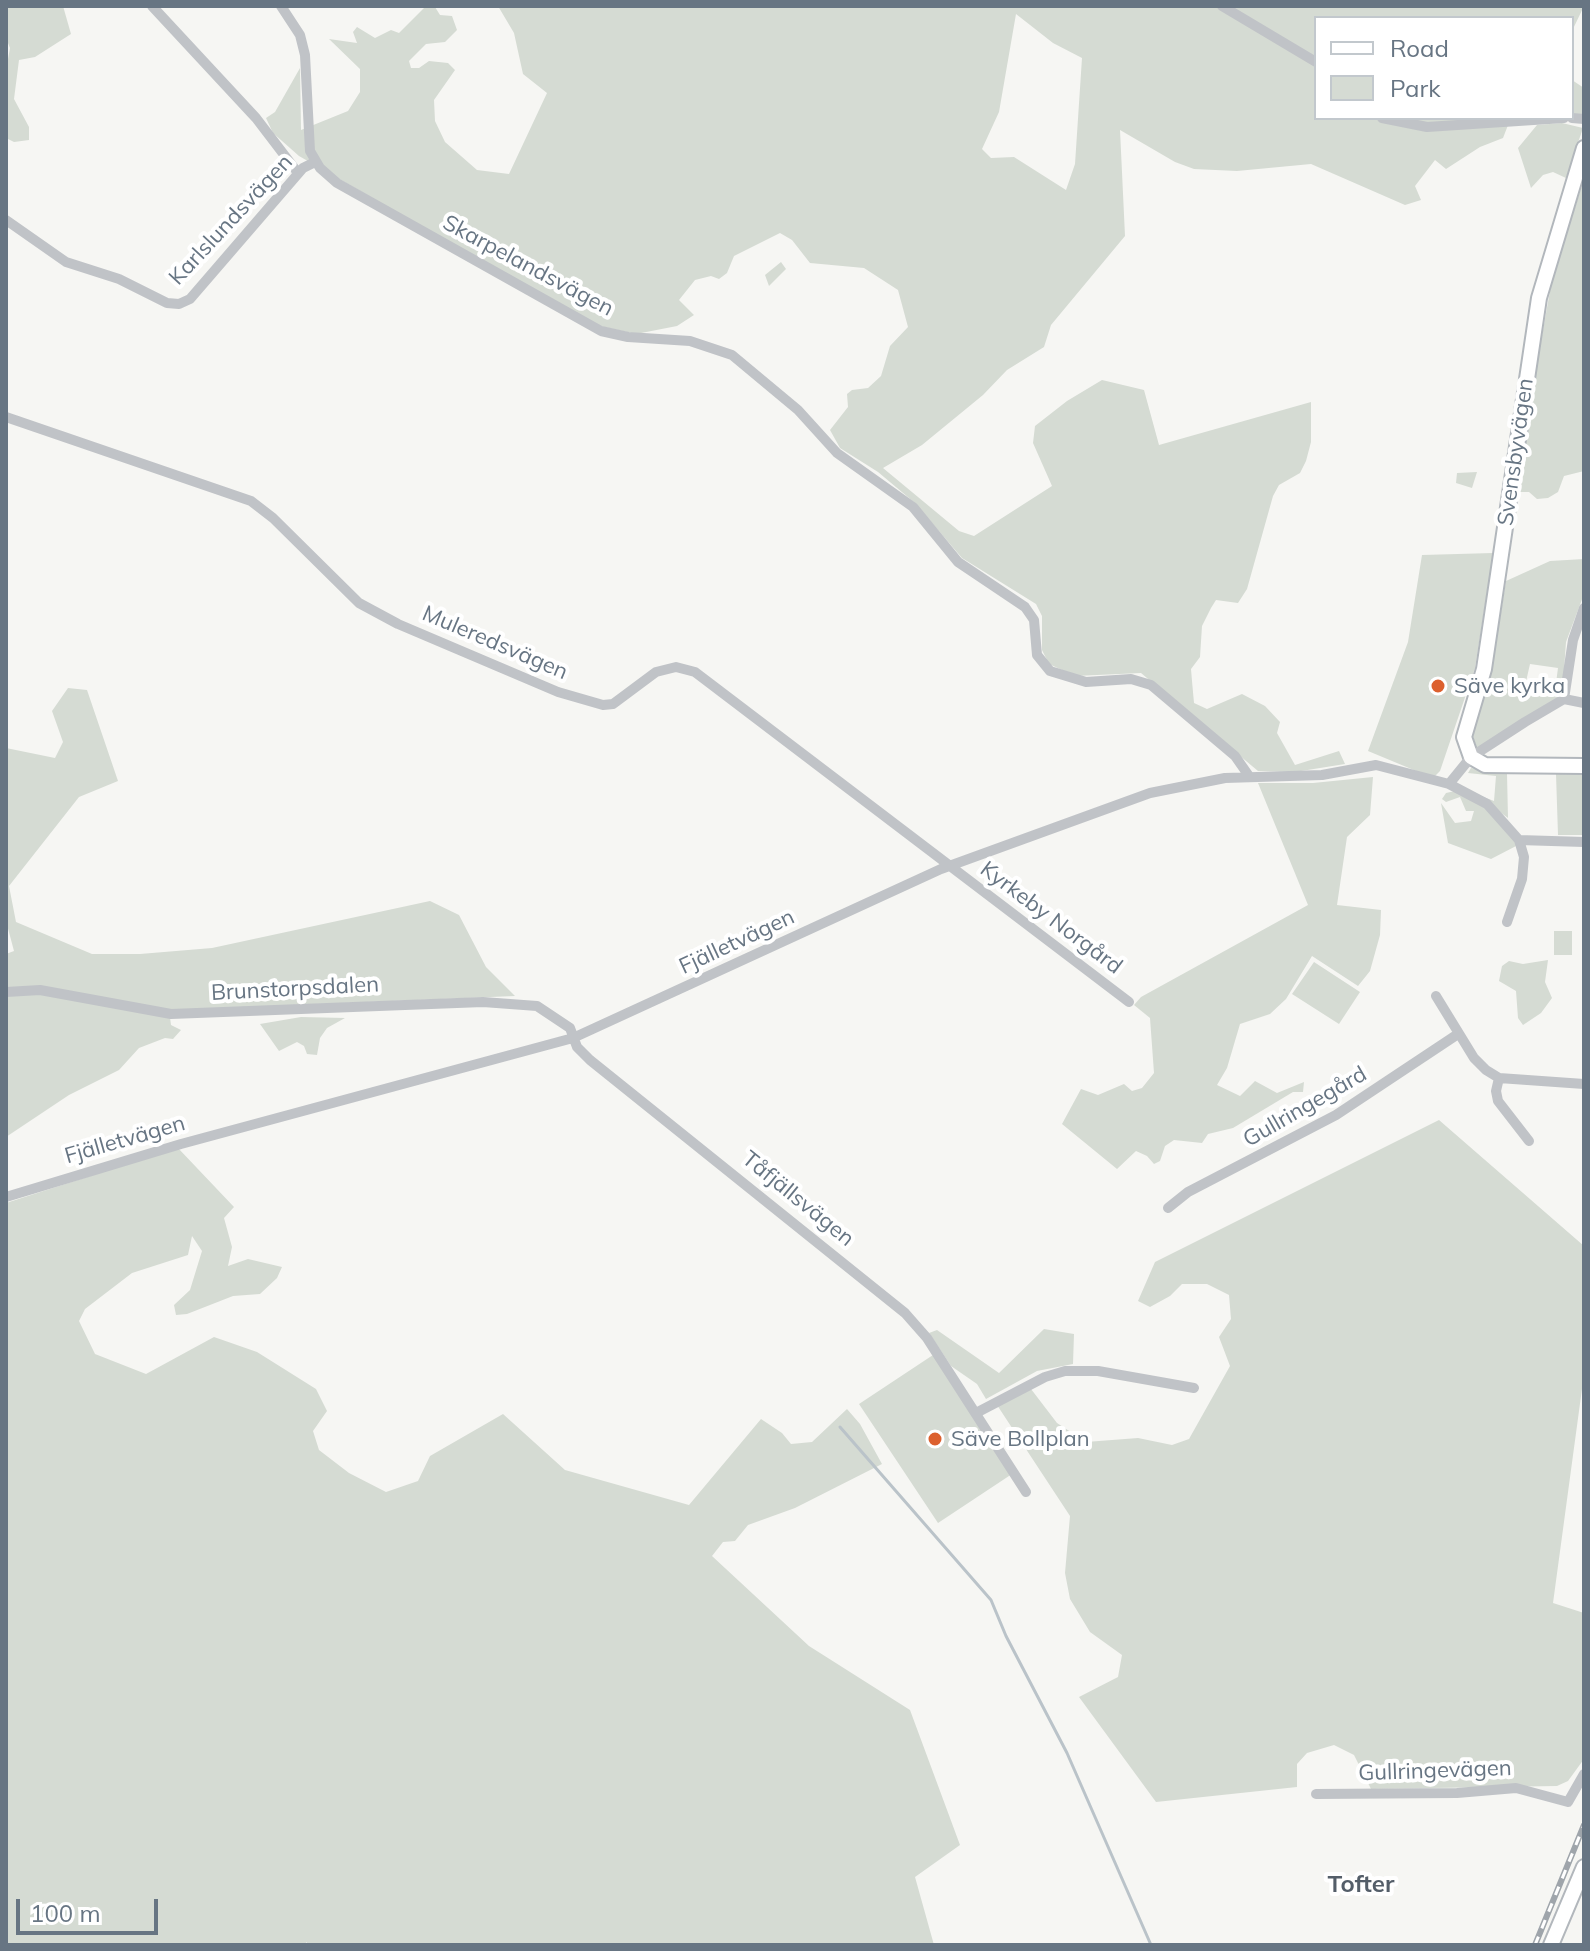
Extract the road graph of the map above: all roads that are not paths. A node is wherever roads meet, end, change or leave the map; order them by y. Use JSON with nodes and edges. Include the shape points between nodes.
{"nodes":[{"id":1,"x":152,"y":6,"type":"edge"},
{"id":2,"x":281,"y":6,"type":"edge"},
{"id":3,"x":1222,"y":6,"type":"edge"},
{"id":4,"x":1314,"y":61,"type":"edge"},
{"id":5,"x":1392,"y":120,"type":"edge"},
{"id":6,"x":1534,"y":120,"type":"edge"},
{"id":7,"x":1584,"y":148,"type":"edge"},
{"id":8,"x":315,"y":162,"type":"junction"},
{"id":9,"x":298,"y":173,"type":"junction"},
{"id":10,"x":6,"y":220,"type":"edge"},
{"id":11,"x":6,"y":417,"type":"edge"},
{"id":12,"x":1584,"y":608,"type":"edge"},
{"id":13,"x":1564,"y":699,"type":"junction"},
{"id":14,"x":1584,"y":703,"type":"edge"},
{"id":15,"x":1471,"y":757,"type":"junction"},
{"id":16,"x":1584,"y":766,"type":"edge"},
{"id":17,"x":1249,"y":776,"type":"junction"},
{"id":18,"x":1449,"y":784,"type":"junction"},
{"id":19,"x":1519,"y":840,"type":"junction"},
{"id":20,"x":1584,"y":842,"type":"edge"},
{"id":21,"x":950,"y":866,"type":"junction"},
{"id":22,"x":1507,"y":922,"type":"dead end"},
{"id":23,"x":6,"y":992,"type":"edge"},
{"id":24,"x":1436,"y":996,"type":"dead end"},
{"id":25,"x":1129,"y":1002,"type":"dead end"},
{"id":26,"x":1458,"y":1034,"type":"junction"},
{"id":27,"x":573,"y":1038,"type":"junction"},
{"id":28,"x":1499,"y":1078,"type":"junction"},
{"id":29,"x":1584,"y":1084,"type":"edge"},
{"id":30,"x":1529,"y":1141,"type":"dead end"},
{"id":31,"x":6,"y":1197,"type":"edge"},
{"id":32,"x":1168,"y":1208,"type":"dead end"},
{"id":33,"x":1194,"y":1388,"type":"dead end"},
{"id":34,"x":976,"y":1413,"type":"junction"},
{"id":35,"x":1026,"y":1492,"type":"dead end"},
{"id":36,"x":1584,"y":1774,"type":"edge"},
{"id":37,"x":1316,"y":1794,"type":"dead end"},
{"id":38,"x":1584,"y":1867,"type":"edge"},
{"id":39,"x":1551,"y":1945,"type":"edge"}],
"edges":[{"from":1,"to":9,"type":"street","via":[[256,118]]},
{"from":2,"to":8,"type":"street","via":[[300,35],[305,55],[307,136]]},
{"from":3,"to":4,"type":"street"},
{"from":5,"to":6,"type":"street","via":[[1427,127]]},
{"from":7,"to":15,"type":"street","name":"Svensbyvägen","via":[[1539,298],[1484,669],[1464,737]]},
{"from":8,"to":9,"type":"street","name":"Karlslundsvägen"},
{"from":8,"to":17,"type":"street","name":"Skarpelandsvägen","via":[[358,197],[601,331],[690,341],[732,355],[808,418],[837,453],[913,507],[958,562],[1025,607],[1034,620],[1036,653],[1046,667],[1086,682],[1146,682],[1235,756]]},
{"from":9,"to":10,"type":"street","name":"Karlslundsvägen","via":[[190,299],[179,304],[66,262]]},
{"from":11,"to":21,"type":"street","name":"Muleredsvägen","via":[[251,501],[359,603],[558,692],[613,704],[667,668],[695,672]]},
{"from":12,"to":13,"type":"street"},
{"from":13,"to":14,"type":"street"},
{"from":13,"to":15,"type":"street"},
{"from":15,"to":16,"type":"street","via":[[1496,767]]},
{"from":15,"to":18,"type":"street"},
{"from":17,"to":18,"type":"street","name":"Fjälletvägen","via":[[1322,775],[1376,765]]},
{"from":17,"to":21,"type":"street","name":"Fjälletvägen","via":[[1150,793]]},
{"from":18,"to":19,"type":"street","name":"Fjälletvägen","via":[[1487,804]]},
{"from":19,"to":20,"type":"street"},
{"from":19,"to":22,"type":"street","via":[[1522,879]]},
{"from":21,"to":25,"type":"street","name":"Kyrkeby Norgård"},
{"from":21,"to":27,"type":"street","name":"Fjälletvägen"},
{"from":23,"to":27,"type":"street","name":"Brunstorpsdalen","via":[[40,990],[171,1014],[518,1002],[554,1016],[570,1028]]},
{"from":24,"to":26,"type":"street"},
{"from":26,"to":28,"type":"street","via":[[1478,1064]]},
{"from":26,"to":32,"type":"street","name":"Gullringegård","via":[[1337,1115],[1188,1192]]},
{"from":27,"to":31,"type":"street","name":"Fjälletvägen"},
{"from":27,"to":34,"type":"street","name":"Tåfjällsvägen","via":[[590,1060],[896,1304],[927,1338]]},
{"from":28,"to":29,"type":"street"},
{"from":28,"to":30,"type":"street","via":[[1498,1101]]},
{"from":33,"to":34,"type":"street","via":[[1098,1371],[1065,1371]]},
{"from":34,"to":35,"type":"street","name":"Tåfjällsvägen"},
{"from":36,"to":37,"type":"street","name":"Gullringevägen","via":[[1568,1802],[1516,1788]]},
{"from":38,"to":39,"type":"street"}]}
